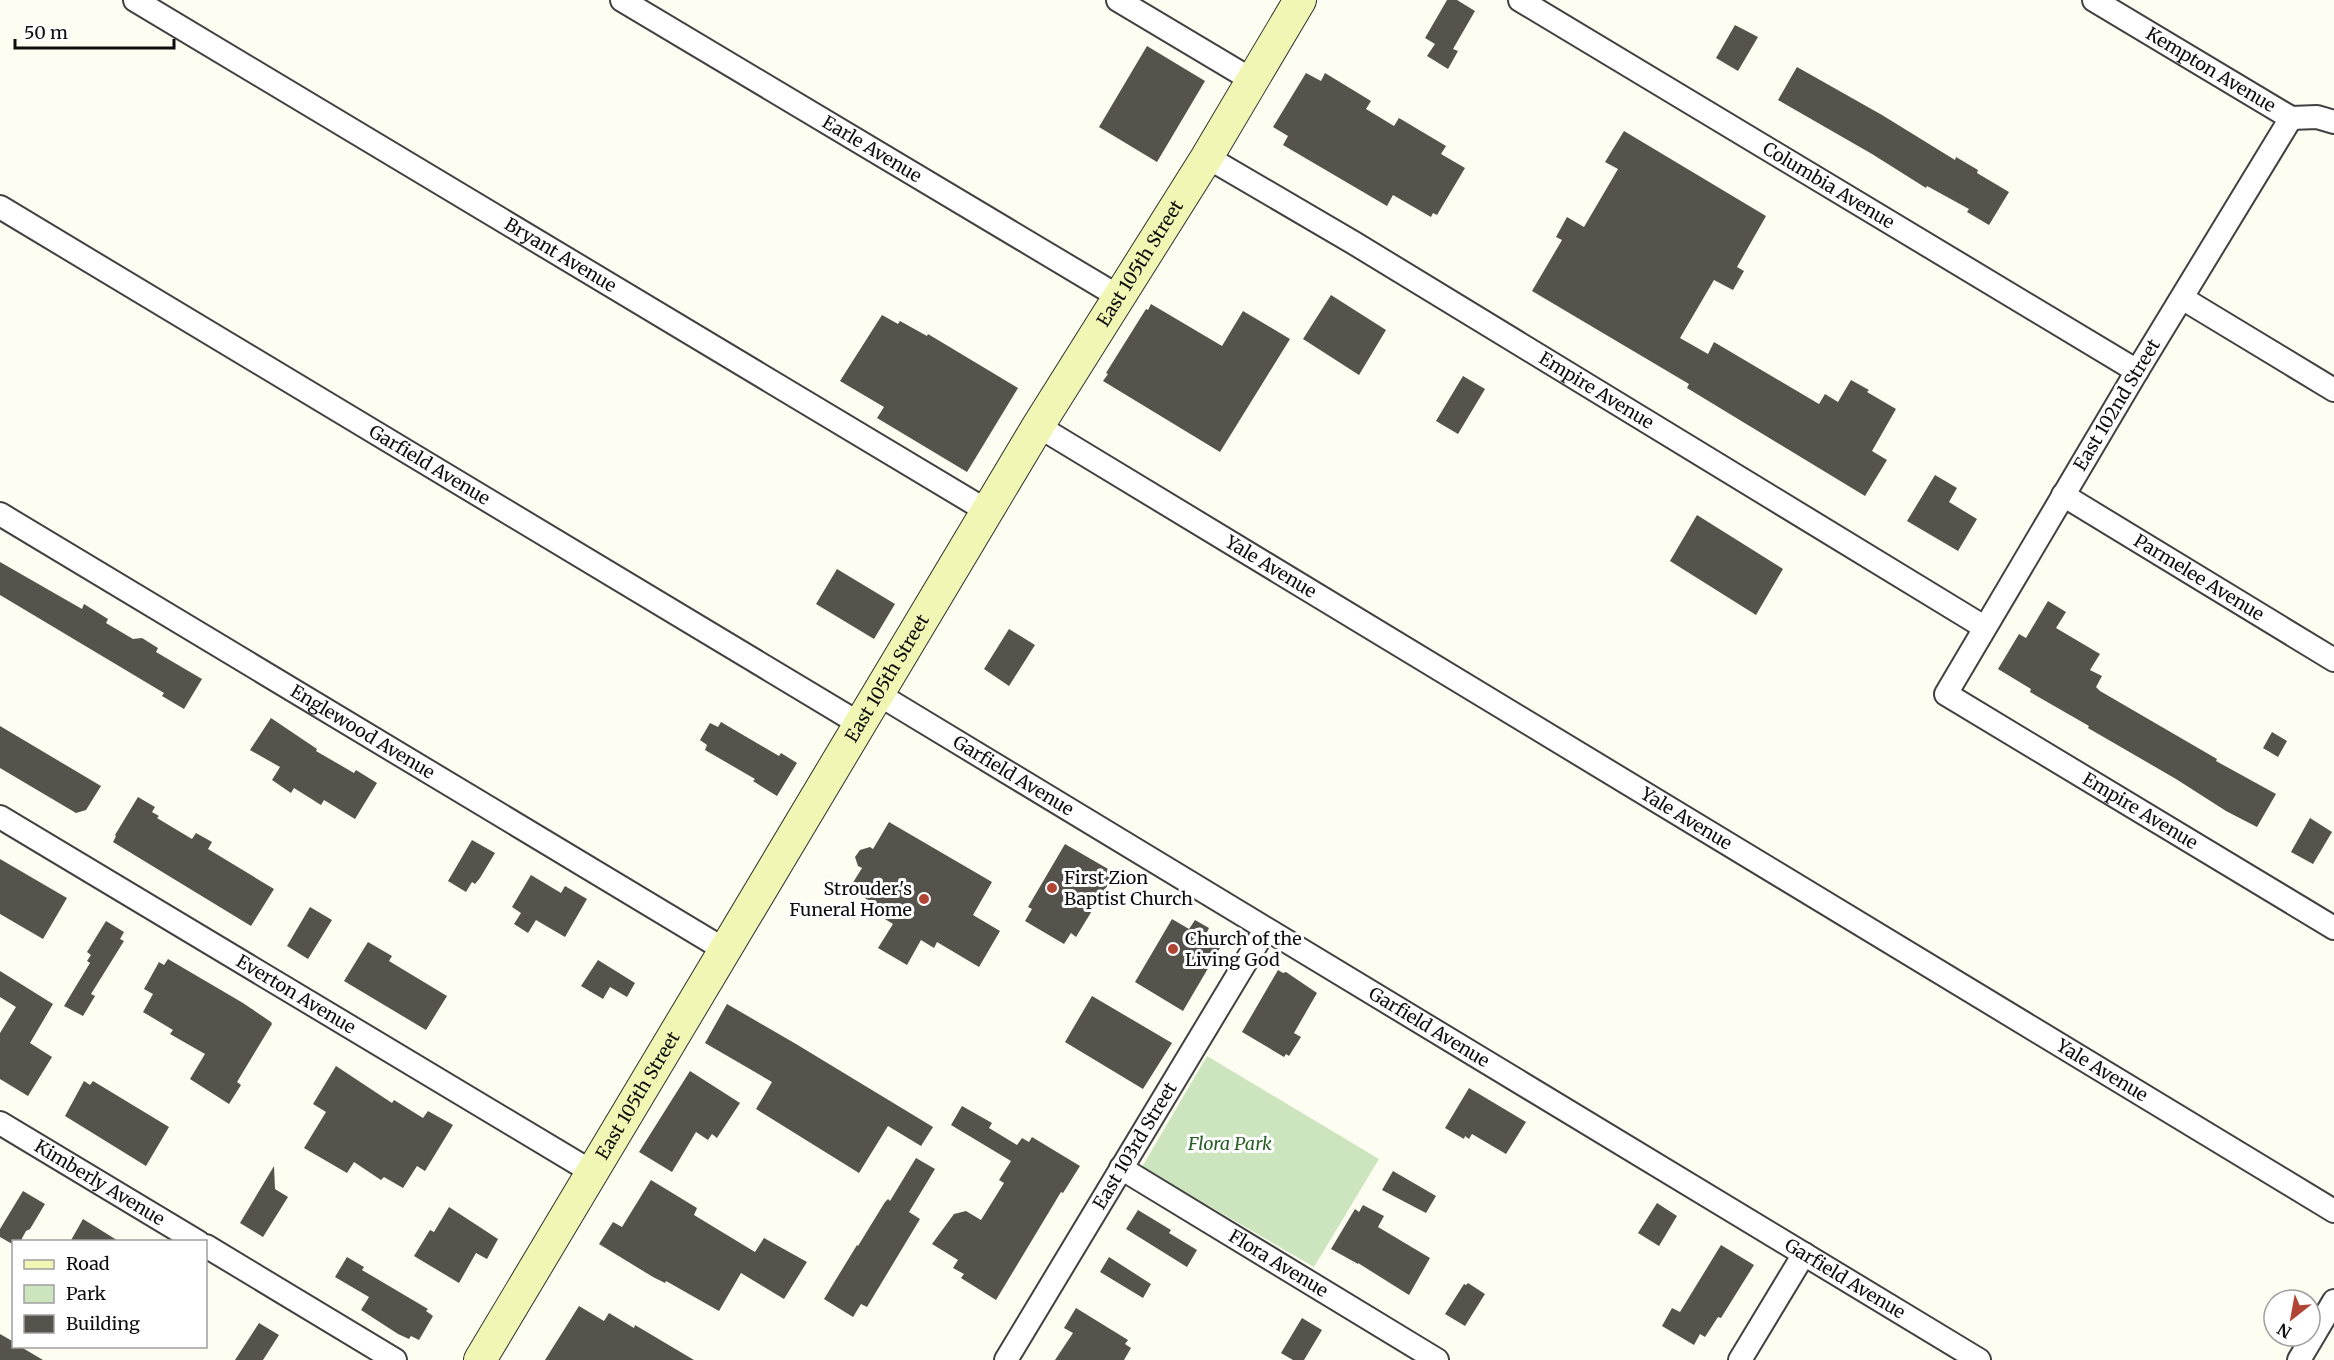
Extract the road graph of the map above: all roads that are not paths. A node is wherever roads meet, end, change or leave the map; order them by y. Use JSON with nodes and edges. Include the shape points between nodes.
{"nodes":[{"id":1,"x":135,"y":0,"type":"edge"},
{"id":2,"x":622,"y":0,"type":"edge"},
{"id":3,"x":1118,"y":0,"type":"edge"},
{"id":4,"x":1300,"y":0,"type":"edge"},
{"id":5,"x":1520,"y":0,"type":"edge"},
{"id":6,"x":2094,"y":0,"type":"edge"},
{"id":7,"x":1252,"y":80,"type":"junction"},
{"id":8,"x":2291,"y":118,"type":"junction"},
{"id":9,"x":2334,"y":122,"type":"edge"},
{"id":10,"x":1207,"y":157,"type":"junction"},
{"id":11,"x":0,"y":207,"type":"edge"},
{"id":12,"x":2182,"y":297,"type":"junction"},
{"id":13,"x":1121,"y":298,"type":"junction"},
{"id":14,"x":2137,"y":371,"type":"junction"},
{"id":15,"x":2334,"y":390,"type":"edge"},
{"id":16,"x":1038,"y":426,"type":"junction"},
{"id":17,"x":2063,"y":495,"type":"junction"},
{"id":18,"x":987,"y":512,"type":"junction"},
{"id":19,"x":0,"y":514,"type":"edge"},
{"id":20,"x":1984,"y":627,"type":"junction"},
{"id":21,"x":2334,"y":660,"type":"edge"},
{"id":22,"x":878,"y":694,"type":"junction"},
{"id":23,"x":1946,"y":694,"type":"joint"},
{"id":24,"x":860,"y":723,"type":"junction"},
{"id":25,"x":0,"y":817,"type":"edge"},
{"id":26,"x":2334,"y":928,"type":"edge"},
{"id":27,"x":1265,"y":930,"type":"junction"},
{"id":28,"x":725,"y":950,"type":"junction"},
{"id":29,"x":0,"y":1123,"type":"edge"},
{"id":30,"x":1122,"y":1168,"type":"junction"},
{"id":31,"x":592,"y":1172,"type":"junction"},
{"id":32,"x":2334,"y":1211,"type":"edge"},
{"id":33,"x":195,"y":1240,"type":"edge"},
{"id":34,"x":207,"y":1247,"type":"edge"},
{"id":35,"x":1804,"y":1254,"type":"junction"},
{"id":36,"x":2334,"y":1301,"type":"edge"},
{"id":37,"x":395,"y":1360,"type":"edge"},
{"id":38,"x":480,"y":1360,"type":"edge"},
{"id":39,"x":1006,"y":1360,"type":"edge"},
{"id":40,"x":1437,"y":1360,"type":"edge"},
{"id":41,"x":1740,"y":1360,"type":"edge"},
{"id":42,"x":1979,"y":1360,"type":"edge"},
{"id":43,"x":2299,"y":1360,"type":"edge"}],
"edges":[{"from":1,"to":18,"type":"street","name":"Bryant Avenue"},
{"from":2,"to":13,"type":"street","name":"Earle Avenue"},
{"from":3,"to":7,"type":"street"},
{"from":4,"to":7,"type":"main road","name":"East 105th Street"},
{"from":5,"to":14,"type":"street","name":"Columbia Avenue"},
{"from":6,"to":8,"type":"street","name":"Kempton Avenue"},
{"from":7,"to":10,"type":"main road","name":"East 105th Street"},
{"from":8,"to":9,"type":"street","name":"Kempton Avenue","via":[[2317,117]]},
{"from":8,"to":12,"type":"street","name":"East 102nd Street"},
{"from":10,"to":13,"type":"main road","name":"East 105th Street"},
{"from":10,"to":20,"type":"street","name":"Empire Avenue"},
{"from":11,"to":24,"type":"street","name":"Garfield Avenue"},
{"from":12,"to":14,"type":"street","name":"East 102nd Street"},
{"from":12,"to":15,"type":"street"},
{"from":13,"to":16,"type":"main road","name":"East 105th Street"},
{"from":14,"to":17,"type":"street","name":"East 102nd Street"},
{"from":16,"to":18,"type":"main road","name":"East 105th Street"},
{"from":16,"to":32,"type":"street","name":"Yale Avenue"},
{"from":17,"to":20,"type":"street","name":"East 102nd Street"},
{"from":17,"to":21,"type":"street","name":"Parmelee Avenue"},
{"from":18,"to":22,"type":"main road","name":"East 105th Street"},
{"from":19,"to":28,"type":"street","name":"Englewood Avenue"},
{"from":20,"to":23,"type":"street","name":"East 102nd Street"},
{"from":22,"to":24,"type":"main road","name":"East 105th Street"},
{"from":22,"to":27,"type":"street","name":"Garfield Avenue"},
{"from":23,"to":26,"type":"street","name":"Empire Avenue"},
{"from":24,"to":28,"type":"main road","name":"East 105th Street"},
{"from":25,"to":31,"type":"street","name":"Everton Avenue"},
{"from":27,"to":30,"type":"street","name":"East 103rd Street"},
{"from":27,"to":35,"type":"street","name":"Garfield Avenue"},
{"from":28,"to":31,"type":"main road","name":"East 105th Street"},
{"from":29,"to":33,"type":"street","name":"Kimberly Avenue"},
{"from":30,"to":39,"type":"street","name":"East 103rd Street"},
{"from":30,"to":40,"type":"street","name":"Flora Avenue"},
{"from":31,"to":38,"type":"main road","name":"East 105th Street"},
{"from":34,"to":37,"type":"street"},
{"from":35,"to":41,"type":"street"},
{"from":35,"to":42,"type":"street","name":"Garfield Avenue"},
{"from":36,"to":43,"type":"street"}]}
